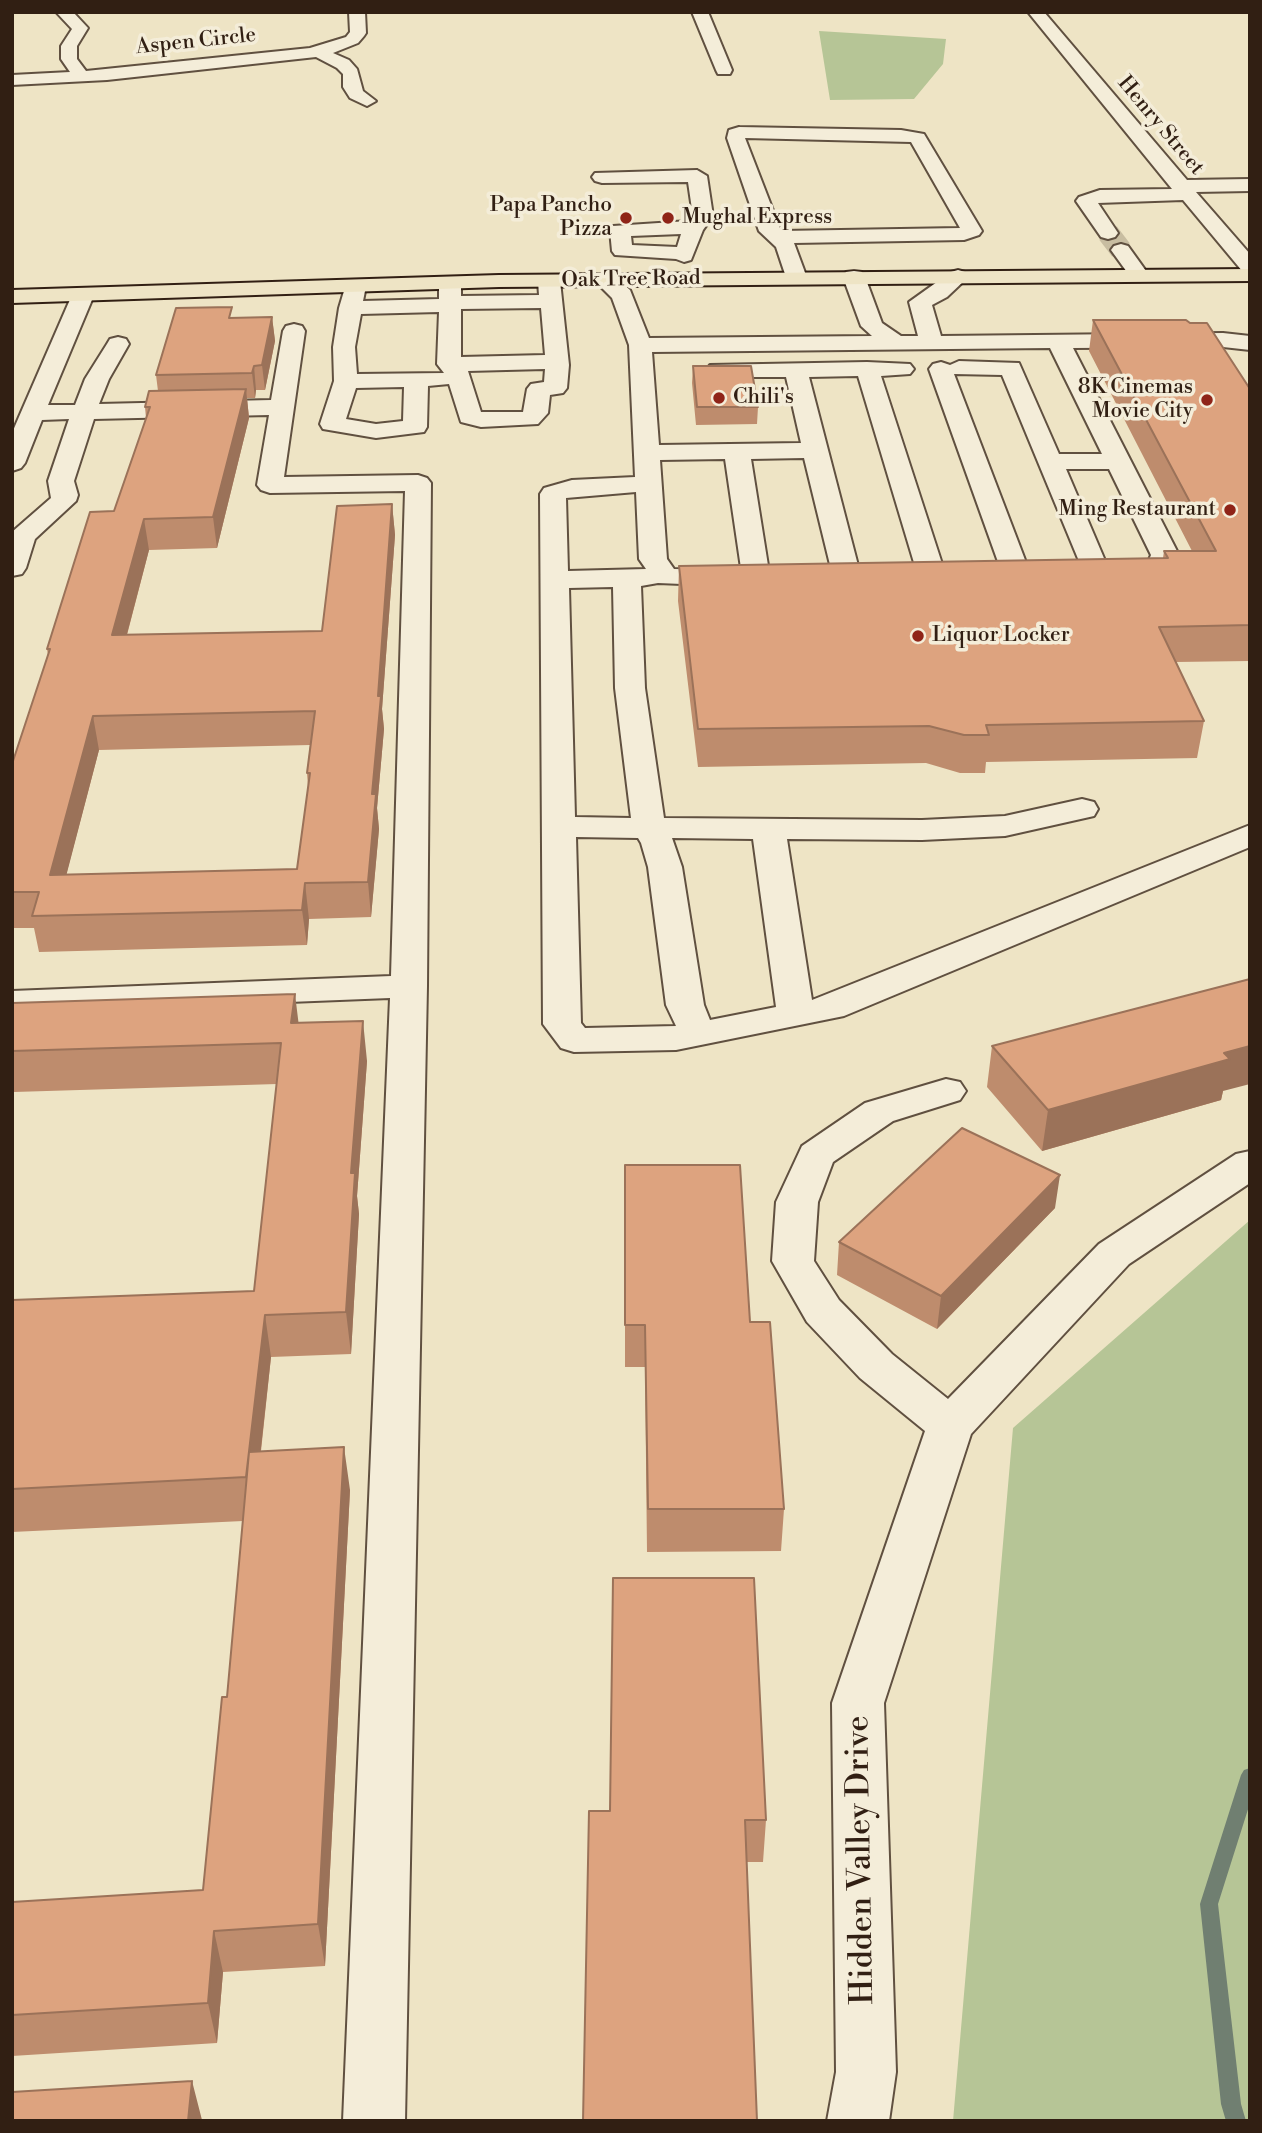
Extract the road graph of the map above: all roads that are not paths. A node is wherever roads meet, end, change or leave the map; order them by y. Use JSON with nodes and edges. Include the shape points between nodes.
{"nodes":[{"id":1,"x":64,"y":12,"type":"edge"},
{"id":2,"x":357,"y":12,"type":"edge"},
{"id":3,"x":701,"y":12,"type":"edge"},
{"id":4,"x":1036,"y":12,"type":"edge"},
{"id":5,"x":317,"y":51,"type":"junction"},
{"id":6,"x":724,"y":70,"type":"dead end"},
{"id":7,"x":82,"y":77,"type":"junction"},
{"id":8,"x":12,"y":80,"type":"edge"},
{"id":9,"x":367,"y":101,"type":"dead end"},
{"id":10,"x":602,"y":177,"type":"dead end"},
{"id":11,"x":1250,"y":185,"type":"edge"},
{"id":12,"x":1184,"y":190,"type":"junction"},
{"id":13,"x":694,"y":227,"type":"junction"},
{"id":14,"x":776,"y":237,"type":"junction"},
{"id":15,"x":685,"y":254,"type":"junction"},
{"id":16,"x":1250,"y":268,"type":"edge"},
{"id":17,"x":1139,"y":275,"type":"junction"},
{"id":18,"x":1250,"y":275,"type":"edge"},
{"id":19,"x":958,"y":276,"type":"junction"},
{"id":20,"x":854,"y":277,"type":"junction"},
{"id":21,"x":891,"y":277,"type":"junction"},
{"id":22,"x":796,"y":278,"type":"junction"},
{"id":23,"x":660,"y":279,"type":"junction"},
{"id":24,"x":706,"y":279,"type":"junction"},
{"id":25,"x":605,"y":280,"type":"junction"},
{"id":26,"x":550,"y":291,"type":"junction"},
{"id":27,"x":83,"y":295,"type":"junction"},
{"id":28,"x":12,"y":297,"type":"edge"},
{"id":29,"x":353,"y":297,"type":"junction"},
{"id":30,"x":450,"y":297,"type":"junction"},
{"id":31,"x":920,"y":302,"type":"junction"},
{"id":32,"x":1171,"y":317,"type":"edge"},
{"id":33,"x":872,"y":326,"type":"junction"},
{"id":34,"x":294,"y":331,"type":"dead end"},
{"id":35,"x":1187,"y":340,"type":"junction"},
{"id":36,"x":1058,"y":341,"type":"junction"},
{"id":37,"x":895,"y":342,"type":"junction"},
{"id":38,"x":931,"y":342,"type":"junction"},
{"id":39,"x":855,"y":343,"type":"junction"},
{"id":40,"x":1250,"y":343,"type":"edge"},
{"id":41,"x":118,"y":344,"type":"dead end"},
{"id":42,"x":641,"y":358,"type":"junction"},
{"id":43,"x":556,"y":362,"type":"junction"},
{"id":44,"x":867,"y":369,"type":"junction"},
{"id":45,"x":941,"y":369,"type":"junction"},
{"id":46,"x":670,"y":370,"type":"dead end"},
{"id":47,"x":698,"y":370,"type":"edge"},
{"id":48,"x":796,"y":370,"type":"junction"},
{"id":49,"x":457,"y":378,"type":"junction"},
{"id":50,"x":416,"y":380,"type":"junction"},
{"id":51,"x":346,"y":381,"type":"junction"},
{"id":52,"x":539,"y":389,"type":"junction"},
{"id":53,"x":488,"y":390,"type":"dead end"},
{"id":54,"x":513,"y":390,"type":"dead end"},
{"id":55,"x":282,"y":407,"type":"junction"},
{"id":56,"x":84,"y":412,"type":"junction"},
{"id":57,"x":23,"y":423,"type":"edge"},
{"id":58,"x":815,"y":450,"type":"junction"},
{"id":59,"x":737,"y":452,"type":"junction"},
{"id":60,"x":1118,"y":461,"type":"junction"},
{"id":61,"x":1050,"y":462,"type":"junction"},
{"id":62,"x":12,"y":463,"type":"edge"},
{"id":63,"x":648,"y":468,"type":"junction"},
{"id":64,"x":12,"y":568,"type":"edge"},
{"id":65,"x":1096,"y":572,"type":"junction"},
{"id":66,"x":932,"y":576,"type":"edge"},
{"id":67,"x":666,"y":577,"type":"junction"},
{"id":68,"x":846,"y":577,"type":"edge"},
{"id":69,"x":627,"y":578,"type":"junction"},
{"id":70,"x":555,"y":580,"type":"junction"},
{"id":71,"x":1082,"y":809,"type":"dead end"},
{"id":72,"x":559,"y":827,"type":"junction"},
{"id":73,"x":649,"y":827,"type":"junction"},
{"id":74,"x":768,"y":827,"type":"junction"},
{"id":75,"x":1250,"y":835,"type":"edge"},
{"id":76,"x":409,"y":986,"type":"junction"},
{"id":77,"x":12,"y":1002,"type":"edge"},
{"id":78,"x":796,"y":1015,"type":"junction"},
{"id":79,"x":698,"y":1034,"type":"junction"},
{"id":80,"x":946,"y":1091,"type":"dead end"},
{"id":81,"x":1250,"y":1164,"type":"edge"},
{"id":82,"x":950,"y":1426,"type":"junction"},
{"id":83,"x":374,"y":2121,"type":"edge"},
{"id":84,"x":858,"y":2121,"type":"edge"}],
"edges":[{"from":1,"to":7,"type":"street","via":[[80,28],[69,46],[69,58]]},
{"from":2,"to":5,"type":"street","name":"Aspen Circle","via":[[358,33],[352,40]]},
{"from":3,"to":6,"type":"street"},
{"from":4,"to":12,"type":"street","name":"Henry Street"},
{"from":5,"to":7,"type":"street","name":"Aspen Circle"},
{"from":5,"to":9,"type":"street","via":[[343,64],[351,72],[352,88]]},
{"from":7,"to":8,"type":"street","name":"Aspen Circle"},
{"from":10,"to":13,"type":"street","via":[[697,176],[703,216]]},
{"from":11,"to":12,"type":"street"},
{"from":12,"to":16,"type":"street","name":"Henry Street"},
{"from":12,"to":17,"type":"street","via":[[1086,201]]},
{"from":13,"to":15,"type":"street"},
{"from":13,"to":15,"type":"street","via":[[620,230],[622,251]]},
{"from":14,"to":14,"type":"street","via":[[769,231],[736,138],[739,132],[918,138],[972,231]]},
{"from":14,"to":22,"type":"street","via":[[785,245]]},
{"from":15,"to":23,"type":"street"},
{"from":15,"to":24,"type":"street"},
{"from":17,"to":18,"type":"main road","name":"Oak Tree Road"},
{"from":17,"to":19,"type":"main road","name":"Oak Tree Road"},
{"from":19,"to":21,"type":"main road","name":"Oak Tree Road"},
{"from":19,"to":31,"type":"street"},
{"from":20,"to":21,"type":"main road","name":"Oak Tree Road"},
{"from":20,"to":22,"type":"main road","name":"Oak Tree Road"},
{"from":20,"to":33,"type":"street"},
{"from":21,"to":31,"type":"street","via":[[912,289]]},
{"from":22,"to":24,"type":"main road","name":"Oak Tree Road"},
{"from":23,"to":24,"type":"main road","name":"Oak Tree Road"},
{"from":23,"to":25,"type":"main road","name":"Oak Tree Road"},
{"from":25,"to":26,"type":"main road","name":"Oak Tree Road"},
{"from":25,"to":42,"type":"street","via":[[622,295]]},
{"from":26,"to":30,"type":"street"},
{"from":26,"to":43,"type":"street"},
{"from":27,"to":28,"type":"main road"},
{"from":27,"to":29,"type":"main road"},
{"from":27,"to":57,"type":"street"},
{"from":29,"to":30,"type":"street"},
{"from":29,"to":51,"type":"street","via":[[344,347]]},
{"from":30,"to":49,"type":"street"},
{"from":31,"to":38,"type":"street"},
{"from":32,"to":35,"type":"street"},
{"from":33,"to":37,"type":"street"},
{"from":33,"to":39,"type":"street","via":[[867,336]]},
{"from":34,"to":55,"type":"street"},
{"from":35,"to":36,"type":"street"},
{"from":35,"to":40,"type":"street"},
{"from":36,"to":38,"type":"street"},
{"from":36,"to":60,"type":"street"},
{"from":37,"to":38,"type":"street"},
{"from":37,"to":39,"type":"street"},
{"from":39,"to":42,"type":"street","via":[[751,333]]},
{"from":41,"to":56,"type":"street"},
{"from":42,"to":46,"type":"street"},
{"from":42,"to":63,"type":"street"},
{"from":43,"to":49,"type":"street"},
{"from":43,"to":52,"type":"street","via":[[555,388]]},
{"from":44,"to":45,"type":"street"},
{"from":44,"to":48,"type":"street"},
{"from":44,"to":66,"type":"street"},
{"from":45,"to":61,"type":"street","via":[[1011,368]]},
{"from":45,"to":65,"type":"street","via":[[1028,573]]},
{"from":47,"to":48,"type":"street"},
{"from":48,"to":58,"type":"street"},
{"from":49,"to":50,"type":"street"},
{"from":49,"to":52,"type":"street","via":[[470,417],[529,419],[536,413]]},
{"from":49,"to":53,"type":"street"},
{"from":50,"to":51,"type":"street"},
{"from":50,"to":51,"type":"street","via":[[415,427],[376,431],[332,424]]},
{"from":52,"to":54,"type":"street"},
{"from":55,"to":56,"type":"street"},
{"from":55,"to":76,"type":"street","via":[[270,485],[418,483]]},
{"from":56,"to":57,"type":"street"},
{"from":56,"to":64,"type":"street","via":[[61,481],[63,500],[23,536]]},
{"from":57,"to":62,"type":"street"},
{"from":58,"to":59,"type":"street"},
{"from":58,"to":68,"type":"street"},
{"from":59,"to":63,"type":"street"},
{"from":59,"to":67,"type":"street","via":[[769,578]]},
{"from":60,"to":61,"type":"street"},
{"from":60,"to":65,"type":"street","via":[[1165,555],[1160,566],[1147,571]]},
{"from":61,"to":65,"type":"street"},
{"from":63,"to":67,"type":"street","via":[[653,559]]},
{"from":63,"to":70,"type":"street","via":[[553,494]]},
{"from":67,"to":69,"type":"street"},
{"from":69,"to":70,"type":"street"},
{"from":69,"to":73,"type":"street","via":[[630,688]]},
{"from":70,"to":72,"type":"street"},
{"from":71,"to":74,"type":"street","via":[[1005,826],[922,830]]},
{"from":72,"to":73,"type":"street"},
{"from":72,"to":79,"type":"street","via":[[562,1024],[574,1040]]},
{"from":73,"to":74,"type":"street"},
{"from":73,"to":79,"type":"street","via":[[665,867],[685,1005]]},
{"from":74,"to":78,"type":"street"},
{"from":75,"to":78,"type":"street","via":[[831,1008]]},
{"from":76,"to":77,"type":"street"},
{"from":76,"to":83,"type":"street"},
{"from":78,"to":79,"type":"street"},
{"from":80,"to":82,"type":"street","via":[[879,1112],[816,1155],[797,1202],[793,1261],[823,1311],[876,1366]]},
{"from":81,"to":82,"type":"street","name":"Hidden Valley Drive","via":[[1114,1254]]},
{"from":82,"to":84,"type":"street","name":"Hidden Valley Drive","via":[[858,1703],[866,2072]]}]}
